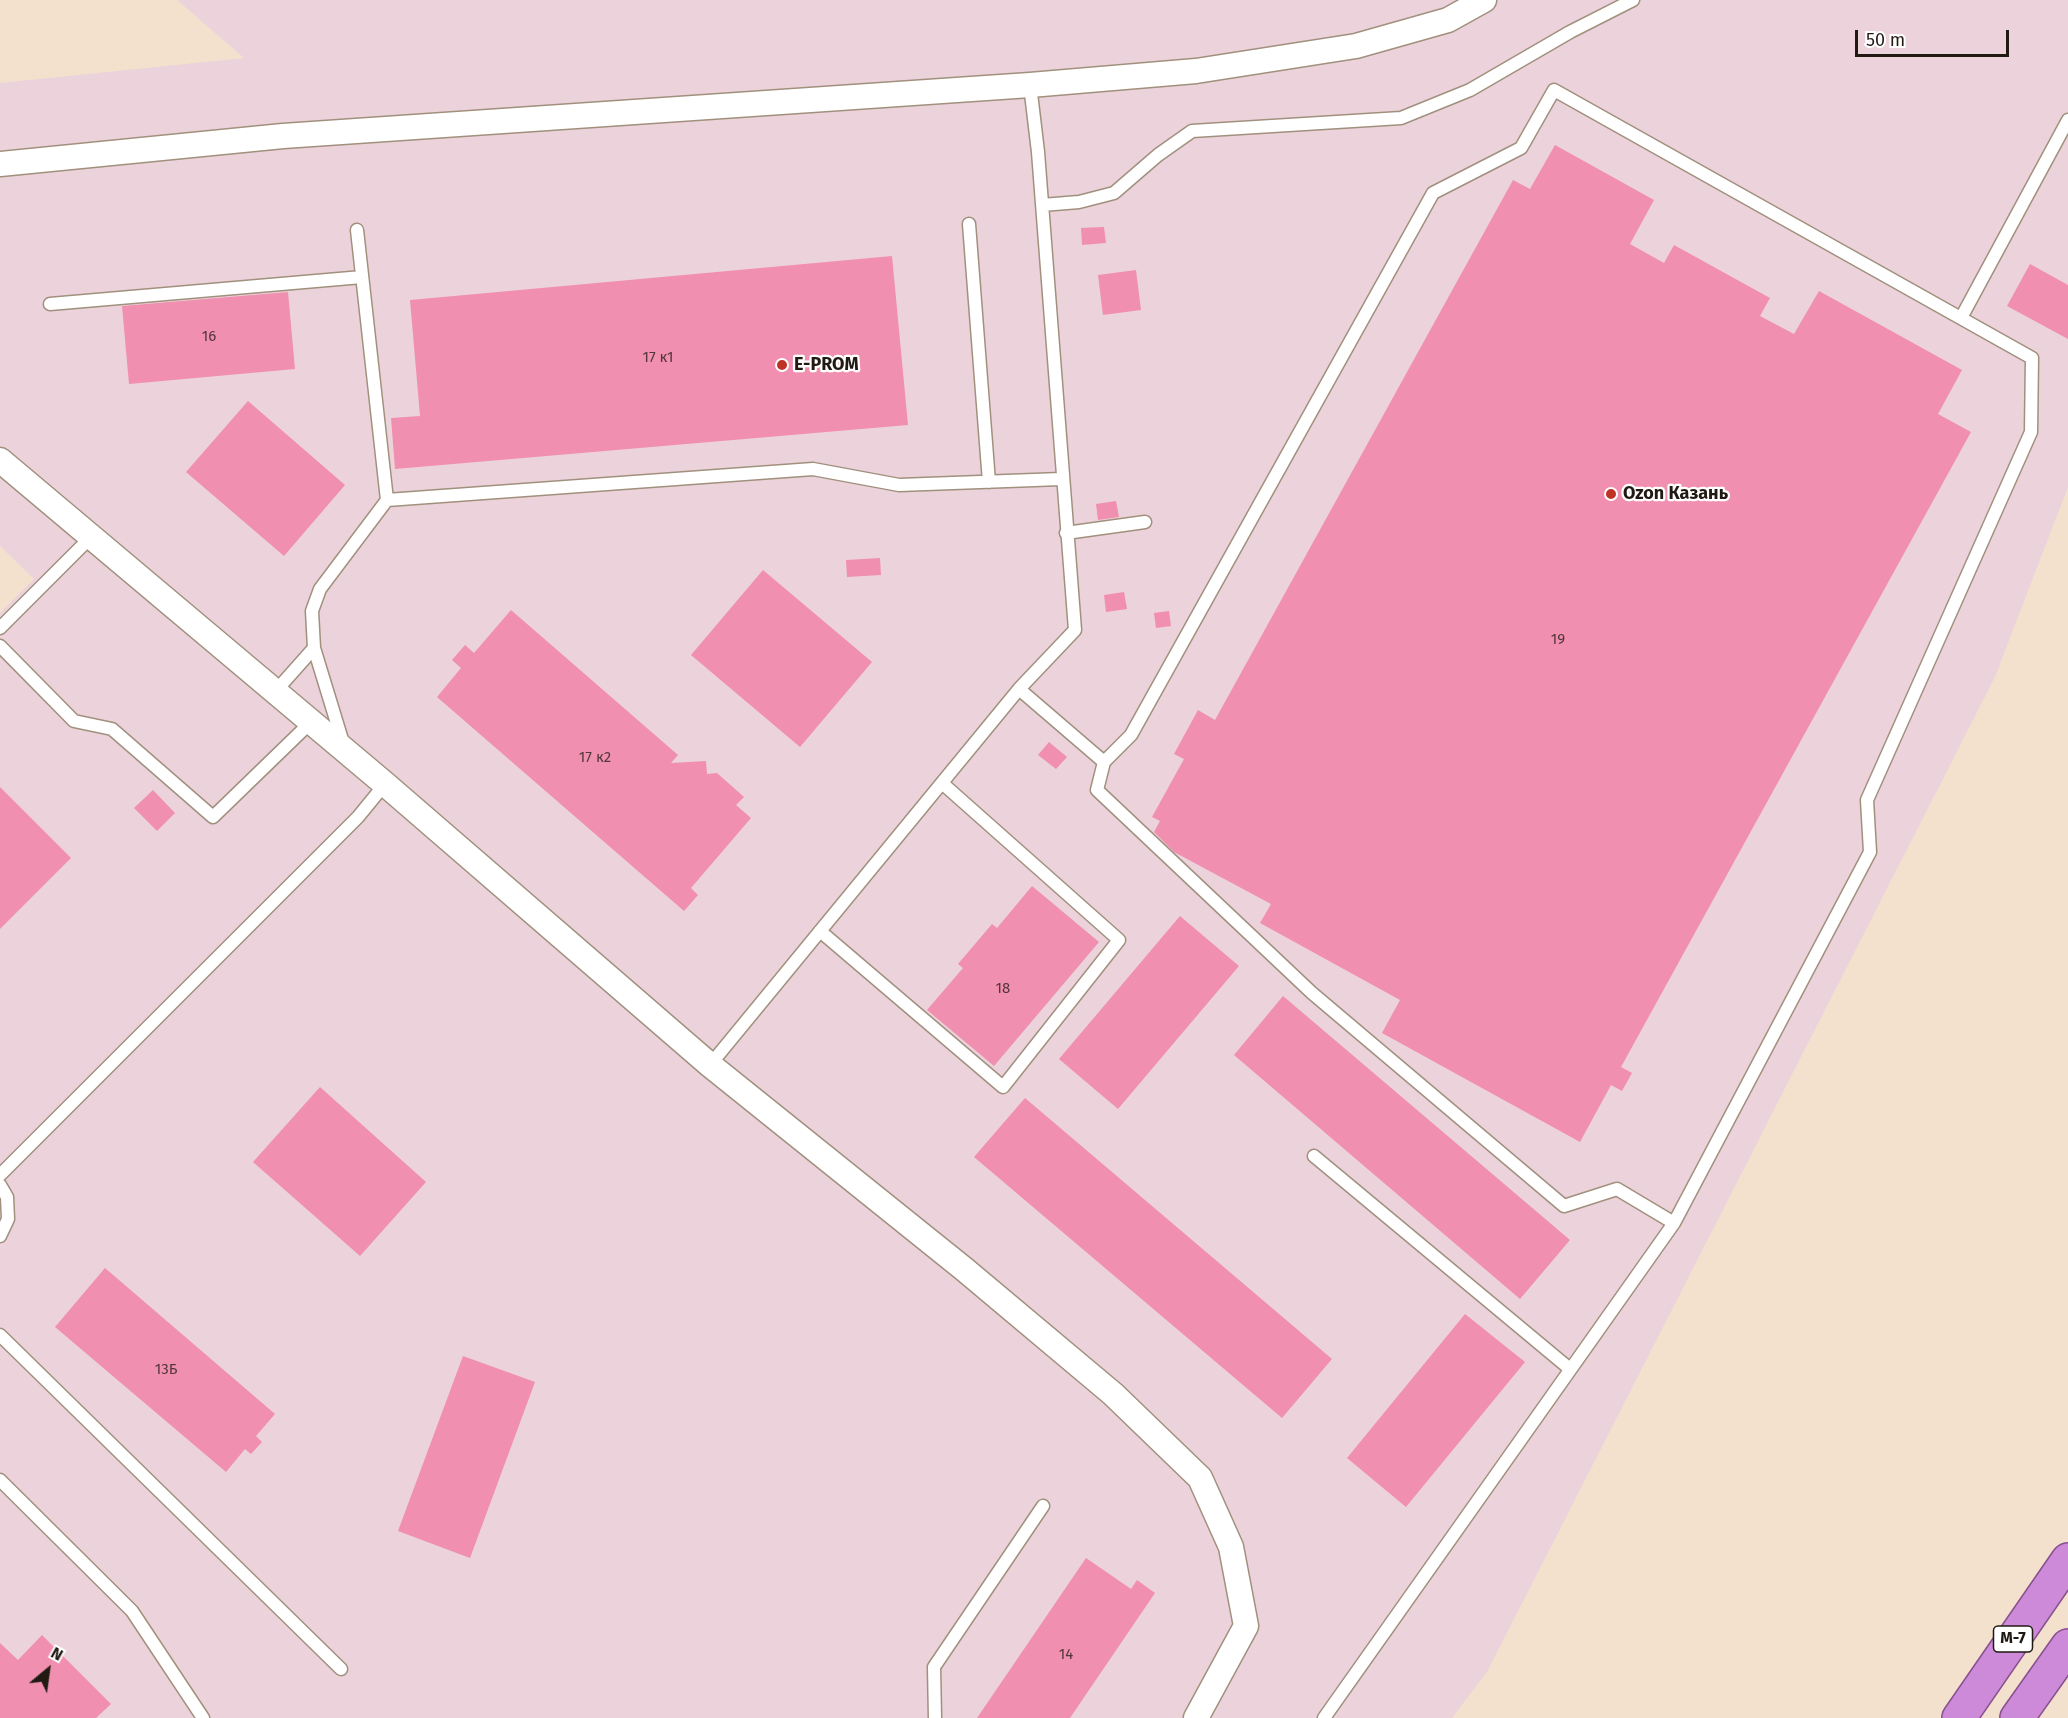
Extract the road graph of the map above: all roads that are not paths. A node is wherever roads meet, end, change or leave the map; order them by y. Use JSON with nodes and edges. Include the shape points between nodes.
{"nodes":[{"id":1,"x":1484,"y":0,"type":"edge"},
{"id":2,"x":1634,"y":0,"type":"edge"},
{"id":3,"x":1030,"y":85,"type":"junction"},
{"id":4,"x":2068,"y":120,"type":"edge"},
{"id":5,"x":3,"y":165,"type":"edge"},
{"id":6,"x":1042,"y":205,"type":"junction"},
{"id":7,"x":969,"y":224,"type":"dead end"},
{"id":8,"x":357,"y":230,"type":"dead end"},
{"id":9,"x":362,"y":277,"type":"junction"},
{"id":10,"x":50,"y":304,"type":"dead end"},
{"id":11,"x":1961,"y":318,"type":"junction"},
{"id":12,"x":0,"y":460,"type":"edge"},
{"id":13,"x":1061,"y":479,"type":"junction"},
{"id":14,"x":989,"y":482,"type":"junction"},
{"id":15,"x":387,"y":500,"type":"junction"},
{"id":16,"x":1145,"y":522,"type":"dead end"},
{"id":17,"x":1066,"y":533,"type":"junction"},
{"id":18,"x":91,"y":537,"type":"junction"},
{"id":19,"x":0,"y":628,"type":"edge"},
{"id":20,"x":0,"y":646,"type":"edge"},
{"id":21,"x":314,"y":648,"type":"junction"},
{"id":22,"x":1019,"y":689,"type":"junction"},
{"id":23,"x":274,"y":693,"type":"junction"},
{"id":24,"x":311,"y":722,"type":"junction"},
{"id":25,"x":345,"y":750,"type":"junction"},
{"id":26,"x":1104,"y":762,"type":"junction"},
{"id":27,"x":942,"y":783,"type":"junction"},
{"id":28,"x":385,"y":784,"type":"junction"},
{"id":29,"x":820,"y":931,"type":"junction"},
{"id":30,"x":710,"y":1065,"type":"junction"},
{"id":31,"x":1314,"y":1156,"type":"dead end"},
{"id":32,"x":0,"y":1175,"type":"edge"},
{"id":33,"x":0,"y":1185,"type":"edge"},
{"id":34,"x":1674,"y":1223,"type":"junction"},
{"id":35,"x":0,"y":1236,"type":"edge"},
{"id":36,"x":0,"y":1335,"type":"edge"},
{"id":37,"x":1570,"y":1369,"type":"junction"},
{"id":38,"x":0,"y":1480,"type":"edge"},
{"id":39,"x":1043,"y":1506,"type":"dead end"},
{"id":40,"x":2068,"y":1560,"type":"edge"},
{"id":41,"x":2068,"y":1646,"type":"edge"},
{"id":42,"x":341,"y":1669,"type":"dead end"},
{"id":43,"x":203,"y":1718,"type":"edge"},
{"id":44,"x":935,"y":1718,"type":"edge"},
{"id":45,"x":1196,"y":1718,"type":"edge"},
{"id":46,"x":1324,"y":1718,"type":"edge"},
{"id":47,"x":1959,"y":1718,"type":"edge"},
{"id":48,"x":2017,"y":1718,"type":"edge"}],
"edges":[{"from":1,"to":3,"type":"street","via":[[1448,20],[1356,46],[1196,71]]},
{"from":2,"to":6,"type":"lane","via":[[1470,90],[1401,118],[1192,131],[1114,193],[1079,202]]},
{"from":3,"to":5,"type":"street","via":[[283,136]]},
{"from":3,"to":6,"type":"lane"},
{"from":4,"to":11,"type":"lane"},
{"from":6,"to":13,"type":"lane"},
{"from":7,"to":14,"type":"lane"},
{"from":8,"to":9,"type":"lane"},
{"from":9,"to":10,"type":"lane"},
{"from":9,"to":15,"type":"lane"},
{"from":11,"to":26,"type":"lane","via":[[1554,90],[1521,148],[1433,193],[1131,735]]},
{"from":11,"to":34,"type":"lane","via":[[2032,358],[2031,432],[1867,800],[1870,852]]},
{"from":12,"to":18,"type":"street"},
{"from":13,"to":14,"type":"lane"},
{"from":13,"to":17,"type":"lane"},
{"from":14,"to":15,"type":"lane","via":[[899,485],[813,469]]},
{"from":15,"to":21,"type":"lane","via":[[320,589],[312,611]]},
{"from":16,"to":17,"type":"lane"},
{"from":17,"to":22,"type":"lane","via":[[1075,630]]},
{"from":18,"to":19,"type":"lane"},
{"from":18,"to":23,"type":"street"},
{"from":20,"to":24,"type":"lane","via":[[74,721],[112,729],[213,817]]},
{"from":21,"to":23,"type":"lane"},
{"from":21,"to":25,"type":"lane"},
{"from":22,"to":26,"type":"lane"},
{"from":22,"to":27,"type":"lane"},
{"from":23,"to":24,"type":"street"},
{"from":24,"to":25,"type":"street"},
{"from":25,"to":28,"type":"street"},
{"from":26,"to":34,"type":"lane","via":[[1097,790],[1312,993],[1564,1206],[1617,1189]]},
{"from":27,"to":29,"type":"lane"},
{"from":27,"to":29,"type":"lane","via":[[1119,940],[1003,1087]]},
{"from":28,"to":30,"type":"street"},
{"from":28,"to":32,"type":"lane","via":[[358,817]]},
{"from":29,"to":30,"type":"lane"},
{"from":30,"to":45,"type":"street","via":[[1113,1394],[1200,1478],[1231,1547],[1246,1626]]},
{"from":31,"to":37,"type":"lane"},
{"from":33,"to":35,"type":"lane","via":[[7,1197],[8,1219]]},
{"from":34,"to":37,"type":"lane"},
{"from":36,"to":42,"type":"lane"},
{"from":37,"to":46,"type":"lane"},
{"from":38,"to":43,"type":"lane","via":[[132,1611]]},
{"from":39,"to":44,"type":"lane","via":[[934,1667]]},
{"from":40,"to":47,"type":"highway","number":"М-7"},
{"from":41,"to":48,"type":"highway","number":"М-7"}]}
